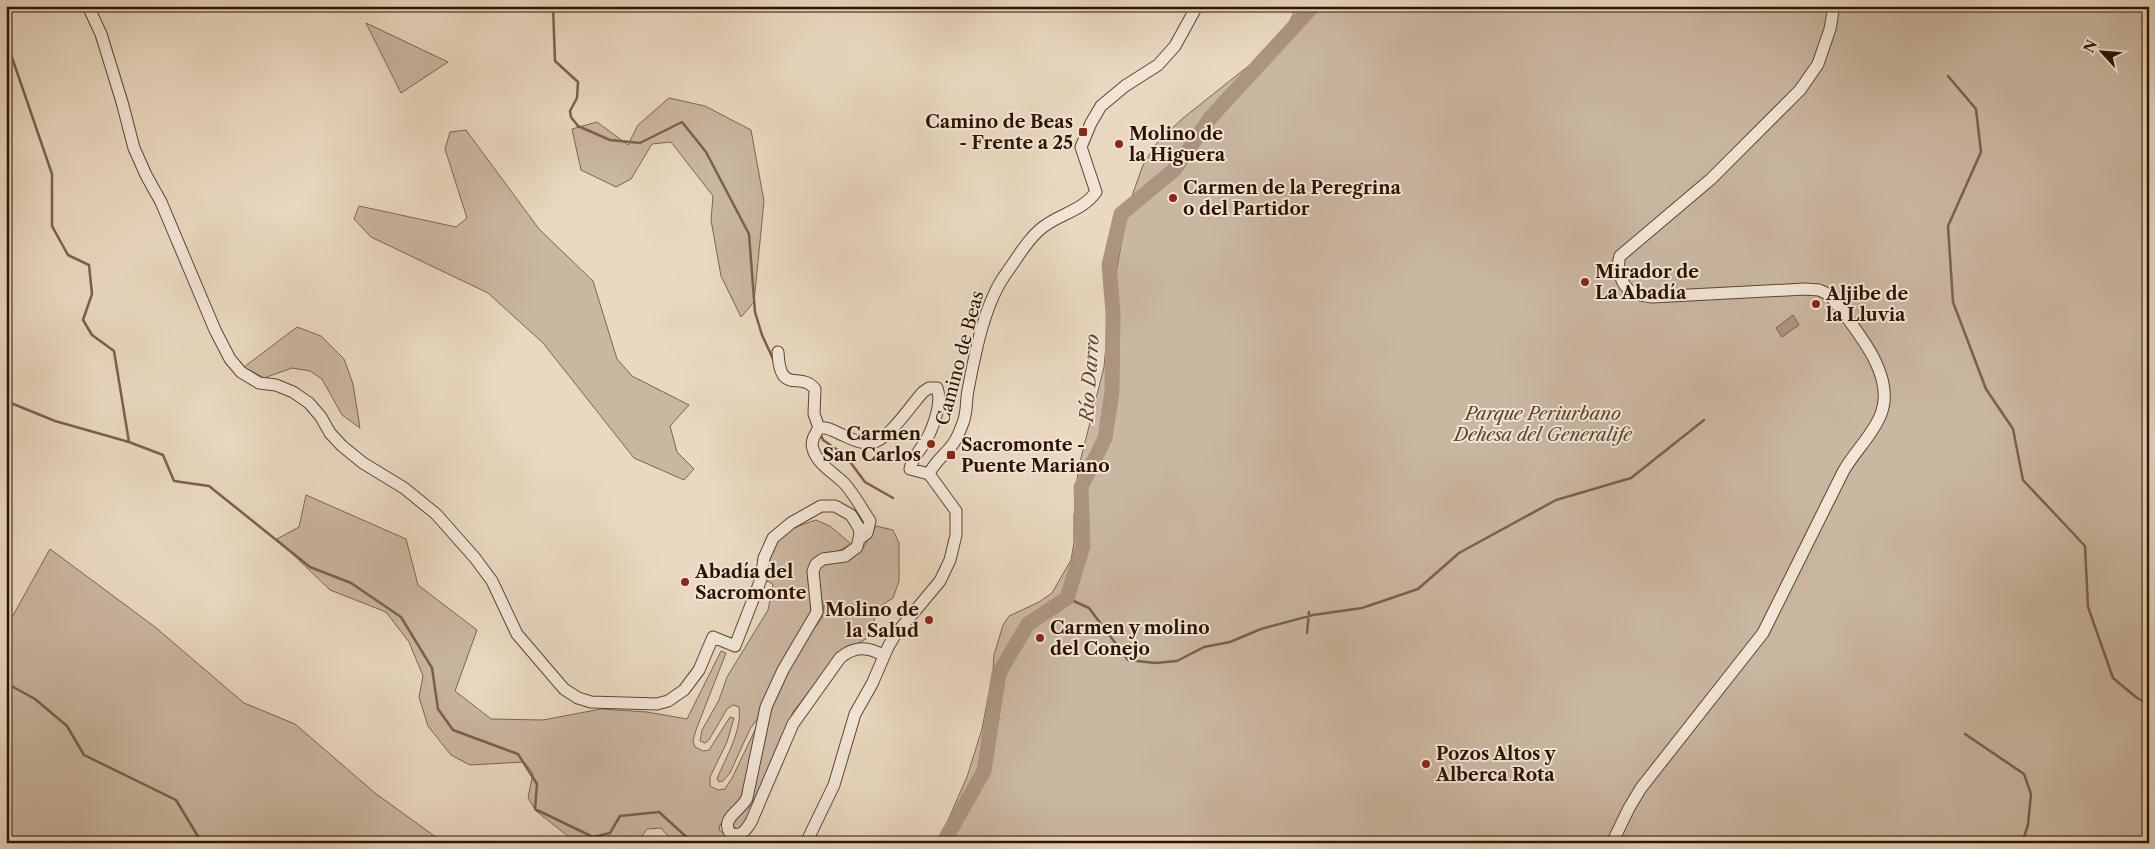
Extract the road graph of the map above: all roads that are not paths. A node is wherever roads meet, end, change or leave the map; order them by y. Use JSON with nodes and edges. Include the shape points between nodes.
{"nodes":[{"id":1,"x":88,"y":6,"type":"edge"},
{"id":2,"x":1197,"y":6,"type":"edge"},
{"id":3,"x":1834,"y":6,"type":"edge"},
{"id":4,"x":778,"y":352,"type":"dead end"},
{"id":5,"x":820,"y":428,"type":"junction"},
{"id":6,"x":929,"y":474,"type":"junction"},
{"id":7,"x":859,"y":539,"type":"junction"},
{"id":8,"x":884,"y":656,"type":"junction"},
{"id":9,"x":806,"y":843,"type":"edge"},
{"id":10,"x":1612,"y":843,"type":"edge"}],
"edges":[{"from":1,"to":7,"type":"street","via":[[102,34],[134,148],[162,202],[230,359],[241,372],[259,383],[276,385],[309,403],[342,446],[436,514],[476,558],[492,581],[517,634],[564,689],[591,702],[657,704],[668,701],[684,690],[699,670],[713,637],[735,646],[761,579],[769,544],[778,532],[821,506],[835,506],[856,521]]},
{"from":2,"to":6,"type":"street","name":"Camino de Beas","via":[[1175,46],[1158,65],[1111,96],[1094,116],[1081,147],[1096,189],[1091,199],[1036,234],[994,292],[971,374],[964,420],[956,438]]},
{"from":3,"to":10,"type":"street","via":[[1818,64],[1800,90],[1711,179],[1620,256],[1619,271],[1631,291],[1652,297],[1805,289],[1830,294],[1882,373],[1886,399],[1875,426],[1843,472],[1763,633],[1641,788]]},
{"from":4,"to":5,"type":"street","via":[[781,372],[786,378],[808,384],[815,390],[814,414]]},
{"from":5,"to":6,"type":"street","via":[[826,427],[860,442],[873,443],[888,433],[923,392],[938,388],[935,419],[910,469]]},
{"from":5,"to":7,"type":"street","via":[[813,441],[815,455],[845,485],[870,521],[867,533]]},
{"from":6,"to":8,"type":"street","via":[[956,511],[954,546],[940,581],[895,635]]},
{"from":7,"to":8,"type":"street","via":[[857,547],[849,555],[823,559],[816,564],[812,576],[817,612],[768,703],[746,798],[728,820],[730,833],[746,831],[793,724],[840,658],[847,651],[862,648]]},
{"from":8,"to":9,"type":"street","via":[[855,714],[834,785]]}]}
